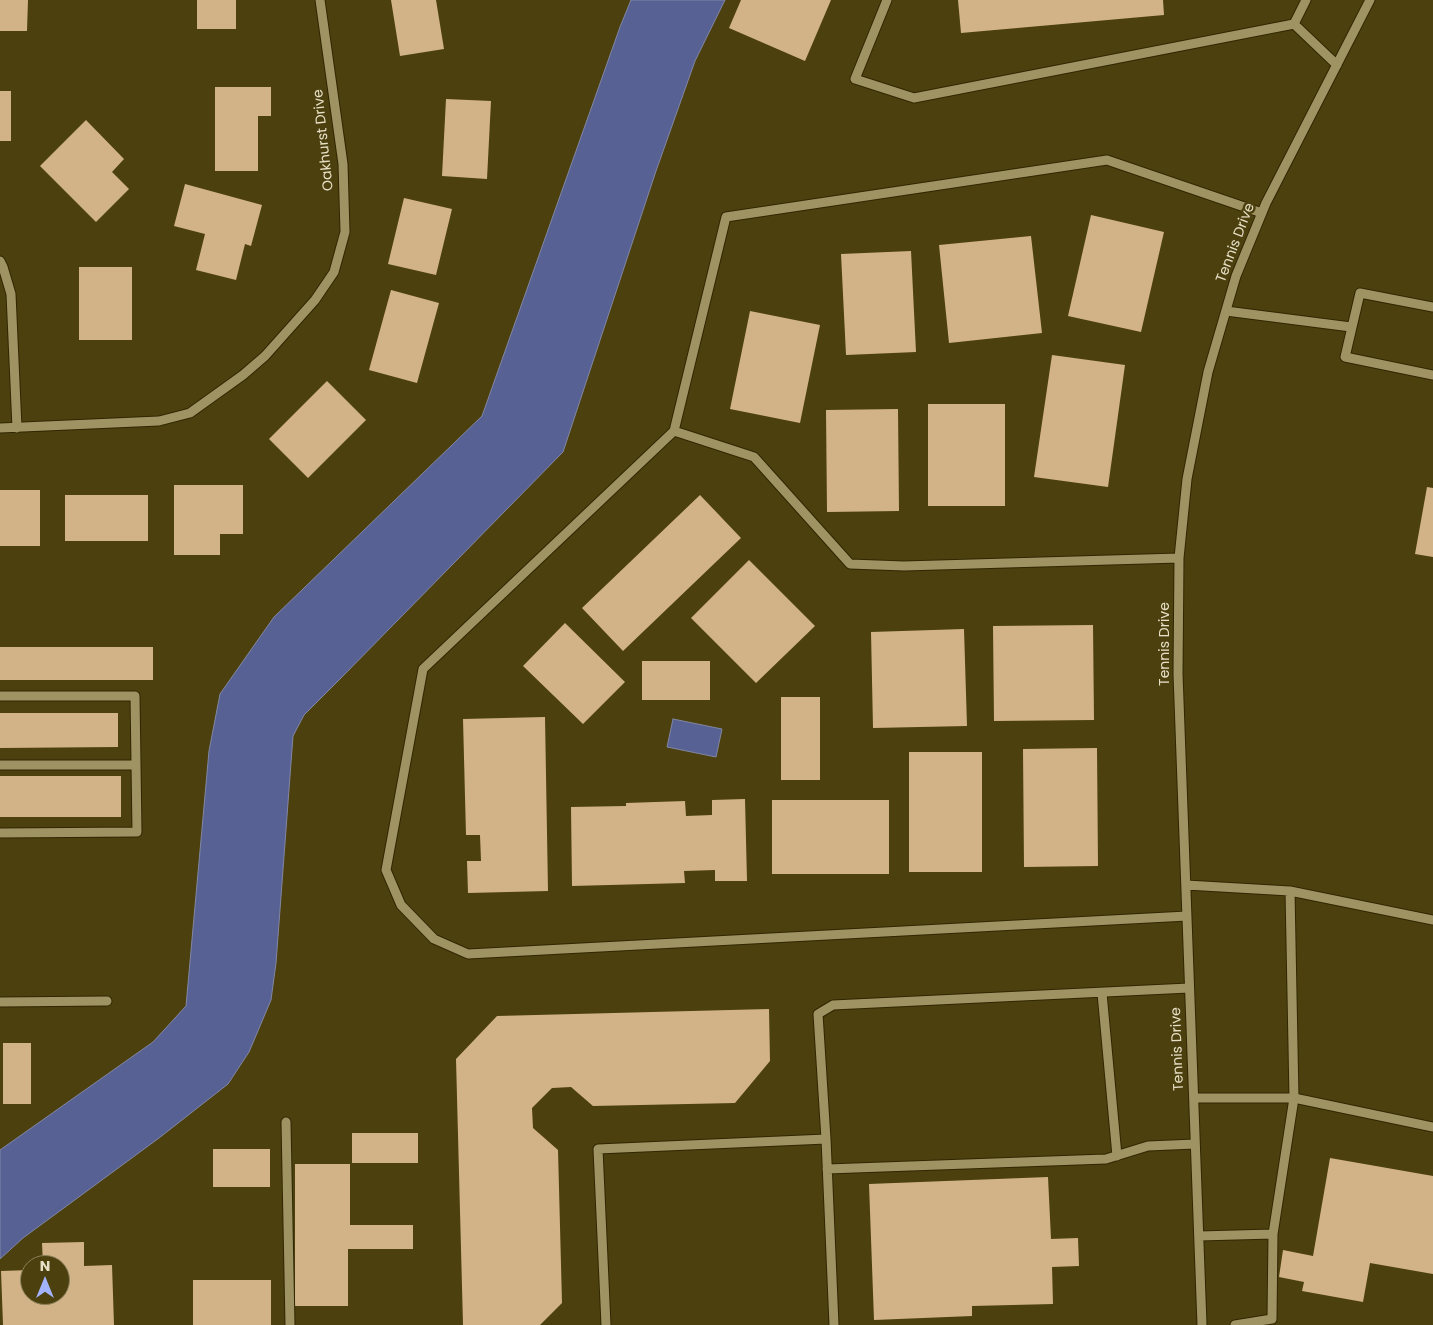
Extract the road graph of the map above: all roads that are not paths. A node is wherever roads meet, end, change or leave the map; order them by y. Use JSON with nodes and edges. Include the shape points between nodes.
{"nodes":[{"id":1,"x":320,"y":0,"type":"edge"},
{"id":2,"x":888,"y":0,"type":"edge"},
{"id":3,"x":1306,"y":0,"type":"edge"},
{"id":4,"x":1370,"y":0,"type":"edge"},
{"id":5,"x":1294,"y":24,"type":"junction"},
{"id":6,"x":1337,"y":65,"type":"junction"},
{"id":7,"x":1262,"y":213,"type":"junction"},
{"id":8,"x":0,"y":262,"type":"edge"},
{"id":9,"x":1433,"y":307,"type":"edge"},
{"id":10,"x":1226,"y":312,"type":"junction"},
{"id":11,"x":1352,"y":327,"type":"junction"},
{"id":12,"x":1433,"y":375,"type":"edge"},
{"id":13,"x":0,"y":428,"type":"edge"},
{"id":14,"x":18,"y":428,"type":"junction"},
{"id":15,"x":674,"y":431,"type":"junction"},
{"id":16,"x":1179,"y":558,"type":"junction"},
{"id":17,"x":0,"y":696,"type":"edge"},
{"id":18,"x":0,"y":765,"type":"edge"},
{"id":19,"x":136,"y":765,"type":"junction"},
{"id":20,"x":0,"y":833,"type":"edge"},
{"id":21,"x":1186,"y":885,"type":"junction"},
{"id":22,"x":1290,"y":890,"type":"junction"},
{"id":23,"x":1187,"y":916,"type":"junction"},
{"id":24,"x":1433,"y":920,"type":"edge"},
{"id":25,"x":1189,"y":988,"type":"junction"},
{"id":26,"x":1102,"y":993,"type":"junction"},
{"id":27,"x":107,"y":1001,"type":"dead end"},
{"id":28,"x":0,"y":1002,"type":"edge"},
{"id":29,"x":1194,"y":1098,"type":"junction"},
{"id":30,"x":1294,"y":1098,"type":"junction"},
{"id":31,"x":286,"y":1122,"type":"dead end"},
{"id":32,"x":1433,"y":1127,"type":"edge"},
{"id":33,"x":826,"y":1139,"type":"junction"},
{"id":34,"x":1195,"y":1144,"type":"junction"},
{"id":35,"x":1117,"y":1156,"type":"junction"},
{"id":36,"x":827,"y":1169,"type":"junction"},
{"id":37,"x":1273,"y":1234,"type":"junction"},
{"id":38,"x":1199,"y":1236,"type":"junction"},
{"id":39,"x":290,"y":1325,"type":"edge"},
{"id":40,"x":606,"y":1325,"type":"edge"},
{"id":41,"x":834,"y":1325,"type":"edge"},
{"id":42,"x":1202,"y":1325,"type":"edge"},
{"id":43,"x":1235,"y":1325,"type":"edge"}],
"edges":[{"from":1,"to":14,"type":"street","name":"Oakhurst Drive","via":[[343,164],[345,232],[334,272],[315,300],[265,356],[190,413],[158,421]]},
{"from":2,"to":5,"type":"street","via":[[855,79],[914,98]]},
{"from":3,"to":5,"type":"street"},
{"from":4,"to":6,"type":"street","name":"Tennis Drive"},
{"from":5,"to":6,"type":"street"},
{"from":6,"to":7,"type":"street","name":"Tennis Drive"},
{"from":7,"to":10,"type":"street","name":"Tennis Drive","via":[[1236,276]]},
{"from":7,"to":15,"type":"street","via":[[1107,160],[726,217]]},
{"from":8,"to":14,"type":"street","via":[[11,294]]},
{"from":9,"to":11,"type":"street","via":[[1360,293]]},
{"from":10,"to":11,"type":"street"},
{"from":10,"to":16,"type":"street","name":"Tennis Drive","via":[[1208,372],[1187,478]]},
{"from":11,"to":12,"type":"street","via":[[1345,357]]},
{"from":13,"to":14,"type":"street","name":"Oakhurst Drive"},
{"from":15,"to":16,"type":"street","via":[[754,457],[850,564],[904,566]]},
{"from":15,"to":23,"type":"street","via":[[423,669],[386,870],[401,906],[434,939],[468,954]]},
{"from":16,"to":21,"type":"street","name":"Tennis Drive","via":[[1178,674]]},
{"from":17,"to":19,"type":"street","via":[[135,696]]},
{"from":18,"to":19,"type":"street"},
{"from":19,"to":20,"type":"street","via":[[137,832]]},
{"from":21,"to":22,"type":"street"},
{"from":21,"to":23,"type":"street","name":"Tennis Drive"},
{"from":22,"to":24,"type":"street"},
{"from":22,"to":30,"type":"street"},
{"from":23,"to":25,"type":"street","name":"Tennis Drive"},
{"from":25,"to":26,"type":"street"},
{"from":25,"to":29,"type":"street","name":"Tennis Drive"},
{"from":26,"to":33,"type":"street","via":[[833,1005],[818,1014]]},
{"from":26,"to":35,"type":"street"},
{"from":27,"to":28,"type":"street"},
{"from":29,"to":30,"type":"street"},
{"from":29,"to":34,"type":"street","name":"Tennis Drive"},
{"from":30,"to":32,"type":"street"},
{"from":30,"to":37,"type":"street"},
{"from":31,"to":39,"type":"street"},
{"from":33,"to":36,"type":"street"},
{"from":33,"to":40,"type":"street","via":[[598,1149]]},
{"from":34,"to":35,"type":"street","via":[[1148,1146]]},
{"from":34,"to":38,"type":"street","name":"Tennis Drive"},
{"from":35,"to":36,"type":"street","via":[[1106,1159]]},
{"from":36,"to":41,"type":"street"},
{"from":37,"to":38,"type":"street"},
{"from":37,"to":43,"type":"street","via":[[1272,1320]]},
{"from":38,"to":42,"type":"street","name":"Tennis Drive"}]}
